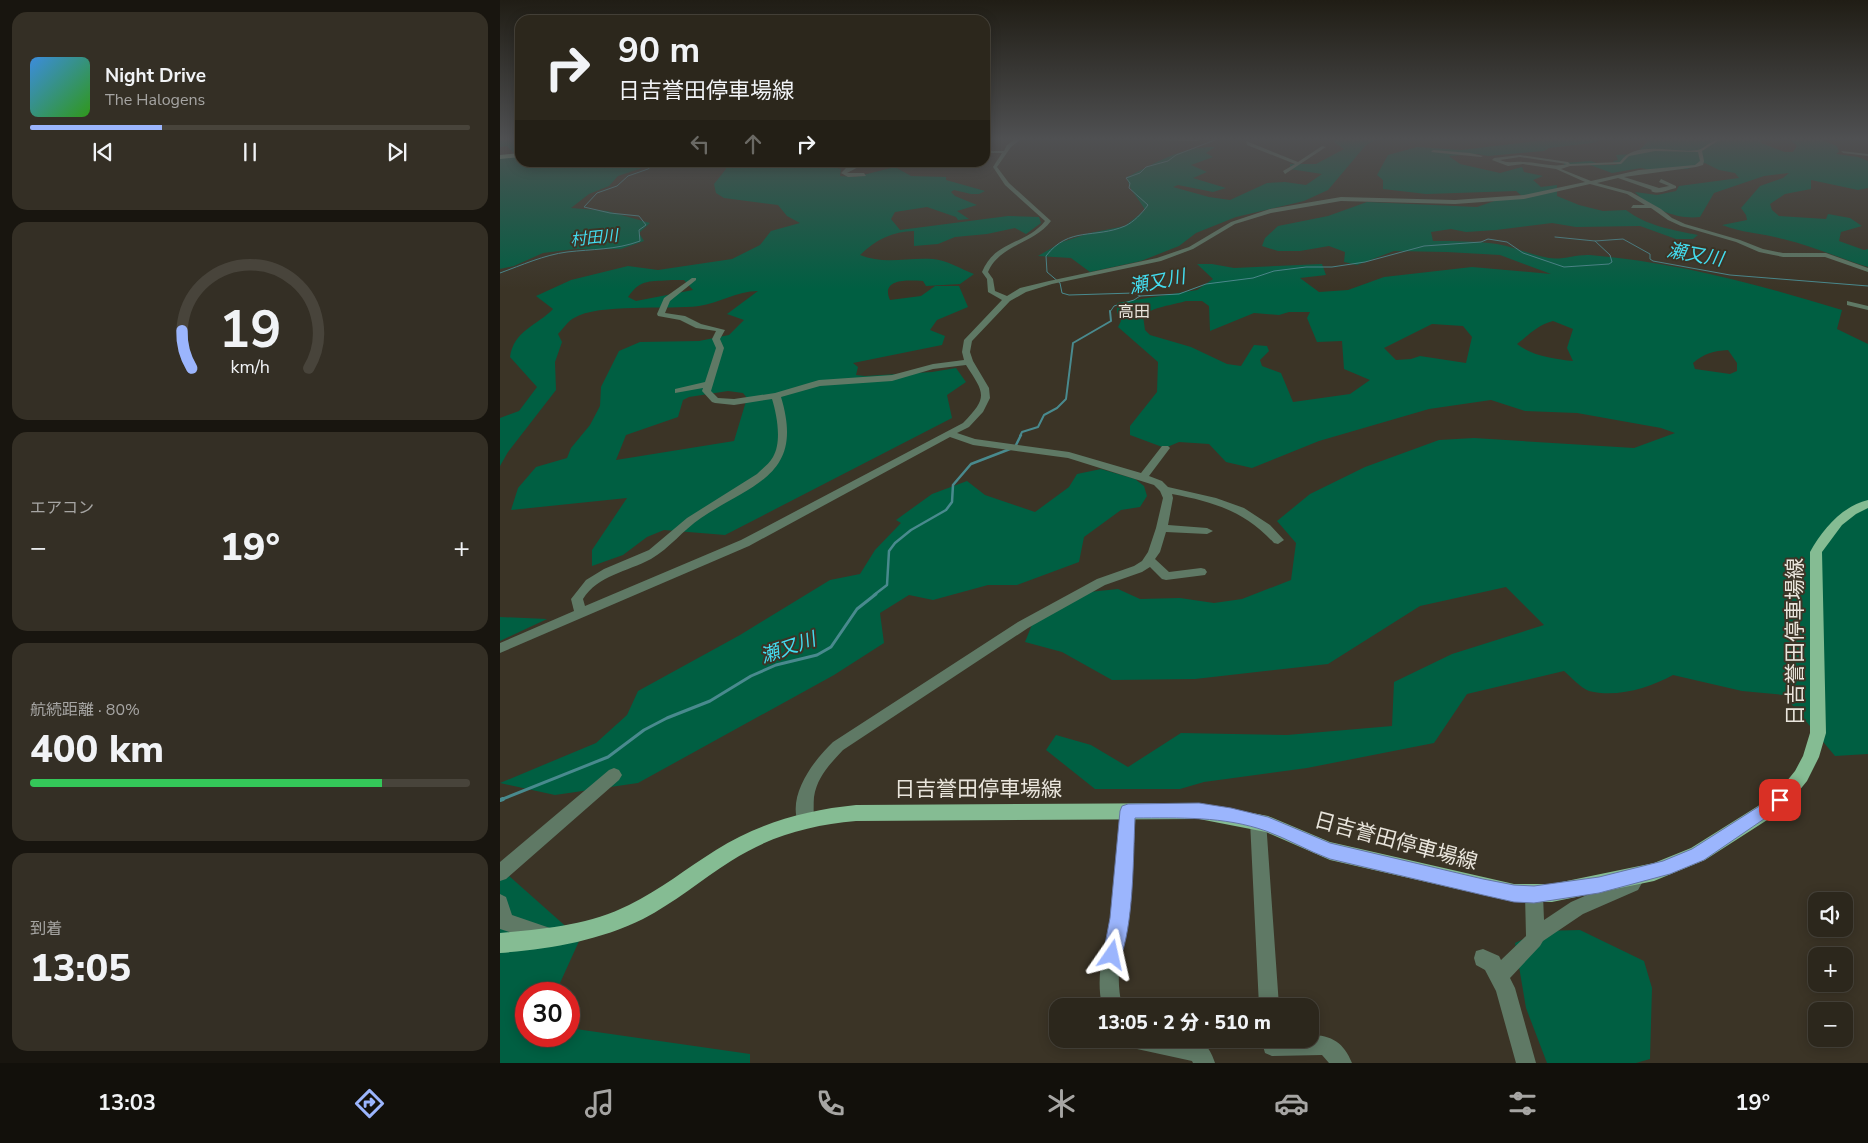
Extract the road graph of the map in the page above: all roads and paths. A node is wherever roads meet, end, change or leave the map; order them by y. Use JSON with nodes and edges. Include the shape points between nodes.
{"nodes":[{"id":1,"x":1013,"y":190,"type":"edge"},
{"id":2,"x":1564,"y":190,"type":"edge"},
{"id":3,"x":1568,"y":190,"type":"edge"},
{"id":4,"x":1583,"y":190,"type":"edge"},
{"id":5,"x":1616,"y":190,"type":"edge"},
{"id":6,"x":1639,"y":190,"type":"edge"},
{"id":7,"x":1656,"y":190,"type":"edge"},
{"id":8,"x":1665,"y":190,"type":"edge"},
{"id":9,"x":1660,"y":191,"type":"junction"},
{"id":10,"x":1586,"y":192,"type":"dead end"},
{"id":11,"x":1554,"y":193,"type":"dead end"},
{"id":12,"x":1669,"y":196,"type":"dead end"},
{"id":13,"x":1634,"y":206,"type":"dead end"},
{"id":14,"x":1652,"y":206,"type":"junction"},
{"id":15,"x":1868,"y":270,"type":"edge"},
{"id":16,"x":694,"y":279,"type":"dead end"},
{"id":17,"x":1007,"y":299,"type":"junction"},
{"id":18,"x":1850,"y":303,"type":"dead end"},
{"id":19,"x":1868,"y":308,"type":"edge"},
{"id":20,"x":969,"y":362,"type":"junction"},
{"id":21,"x":708,"y":384,"type":"junction"},
{"id":22,"x":678,"y":391,"type":"dead end"},
{"id":23,"x":776,"y":396,"type":"junction"},
{"id":24,"x":950,"y":434,"type":"junction"},
{"id":25,"x":1165,"y":448,"type":"dead end"},
{"id":26,"x":1143,"y":477,"type":"junction"},
{"id":27,"x":1165,"y":490,"type":"junction"},
{"id":28,"x":1868,"y":504,"type":"edge"},
{"id":29,"x":1162,"y":528,"type":"junction"},
{"id":30,"x":1207,"y":531,"type":"dead end"},
{"id":31,"x":1278,"y":540,"type":"dead end"},
{"id":32,"x":1149,"y":559,"type":"junction"},
{"id":33,"x":1201,"y":572,"type":"dead end"},
{"id":34,"x":581,"y":613,"type":"junction"},
{"id":35,"x":500,"y":648,"type":"edge"},
{"id":36,"x":614,"y":775,"type":"dead end"},
{"id":37,"x":1128,"y":811,"type":"junction"},
{"id":38,"x":805,"y":820,"type":"junction"},
{"id":39,"x":1258,"y":822,"type":"junction"},
{"id":40,"x":500,"y":873,"type":"edge"},
{"id":41,"x":1637,"y":876,"type":"junction"},
{"id":42,"x":1534,"y":894,"type":"junction"},
{"id":43,"x":500,"y":903,"type":"edge"},
{"id":44,"x":1535,"y":935,"type":"junction"},
{"id":45,"x":558,"y":938,"type":"junction"},
{"id":46,"x":500,"y":944,"type":"edge"},
{"id":47,"x":1483,"y":958,"type":"dead end"},
{"id":48,"x":1499,"y":975,"type":"junction"},
{"id":49,"x":1110,"y":998,"type":"edge"},
{"id":50,"x":1269,"y":998,"type":"edge"},
{"id":51,"x":1319,"y":1045,"type":"edge"},
{"id":52,"x":1179,"y":1048,"type":"edge"},
{"id":53,"x":1205,"y":1063,"type":"edge"},
{"id":54,"x":1342,"y":1063,"type":"edge"},
{"id":55,"x":1526,"y":1063,"type":"edge"}],
"edges":[{"from":1,"to":17,"type":"street","via":[[1048,221],[1039,230],[1008,246],[986,266],[992,292]]},
{"from":2,"to":17,"type":"street","via":[[1524,197],[1455,202],[1341,199],[1270,211],[1233,222],[1191,248],[1160,260],[1041,284]]},
{"from":3,"to":11,"type":"street"},
{"from":4,"to":10,"type":"street"},
{"from":5,"to":14,"type":"street"},
{"from":6,"to":9,"type":"street"},
{"from":7,"to":9,"type":"street"},
{"from":8,"to":9,"type":"street"},
{"from":9,"to":12,"type":"street"},
{"from":13,"to":14,"type":"street"},
{"from":14,"to":15,"type":"street","via":[[1683,225],[1761,251],[1784,255],[1826,255]]},
{"from":16,"to":21,"type":"street","via":[[667,300],[661,314],[722,330],[716,339],[720,348]]},
{"from":17,"to":20,"type":"street","via":[[968,340],[965,348]]},
{"from":18,"to":19,"type":"street"},
{"from":20,"to":23,"type":"street","via":[[924,368],[892,378],[819,383]]},
{"from":20,"to":24,"type":"street","via":[[986,390],[986,401],[977,415]]},
{"from":21,"to":22,"type":"street"},
{"from":21,"to":23,"type":"street","via":[[707,394],[719,401]]},
{"from":23,"to":34,"type":"street","via":[[782,442],[778,458],[766,472],[690,521],[647,556],[601,575],[590,583],[577,599]]},
{"from":24,"to":26,"type":"street","via":[[973,442],[1069,455]]},
{"from":24,"to":34,"type":"street","via":[[746,543]]},
{"from":25,"to":26,"type":"street"},
{"from":26,"to":27,"type":"street"},
{"from":27,"to":29,"type":"street","via":[[1168,498]]},
{"from":27,"to":31,"type":"street","via":[[1234,507],[1257,519]]},
{"from":28,"to":41,"type":"main road","name":"日吉誉田停車場線","via":[[1852,510],[1816,552],[1818,733],[1801,776],[1772,807],[1727,837],[1698,854]]},
{"from":29,"to":30,"type":"street"},
{"from":29,"to":32,"type":"street"},
{"from":32,"to":33,"type":"street","via":[[1166,576]]},
{"from":32,"to":38,"type":"street","via":[[1138,569],[1101,582],[1023,625],[838,746],[820,763],[808,783]]},
{"from":34,"to":35,"type":"street"},
{"from":36,"to":40,"type":"street"},
{"from":37,"to":38,"type":"main road","name":"日吉誉田停車場線","via":[[880,812]]},
{"from":37,"to":39,"type":"main road","name":"日吉誉田停車場線","via":[[1199,810]]},
{"from":37,"to":49,"type":"street","via":[[1120,918],[1108,974]]},
{"from":38,"to":45,"type":"main road","name":"日吉誉田停車場線","via":[[753,838],[636,912]]},
{"from":39,"to":42,"type":"main road","name":"日吉誉田停車場線","via":[[1330,851],[1483,887]]},
{"from":39,"to":50,"type":"street"},
{"from":41,"to":42,"type":"main road","name":"日吉誉田停車場線"},
{"from":41,"to":44,"type":"street","via":[[1632,884],[1577,908]]},
{"from":42,"to":44,"type":"street"},
{"from":43,"to":45,"type":"street","via":[[505,922]]},
{"from":44,"to":48,"type":"street","via":[[1534,940]]},
{"from":45,"to":46,"type":"main road","name":"日吉誉田停車場線"},
{"from":47,"to":48,"type":"street","via":[[1492,963]]},
{"from":48,"to":55,"type":"street"},
{"from":51,"to":54,"type":"street","via":[[1331,1048]]},
{"from":52,"to":53,"type":"street","via":[[1198,1052]]}]}
